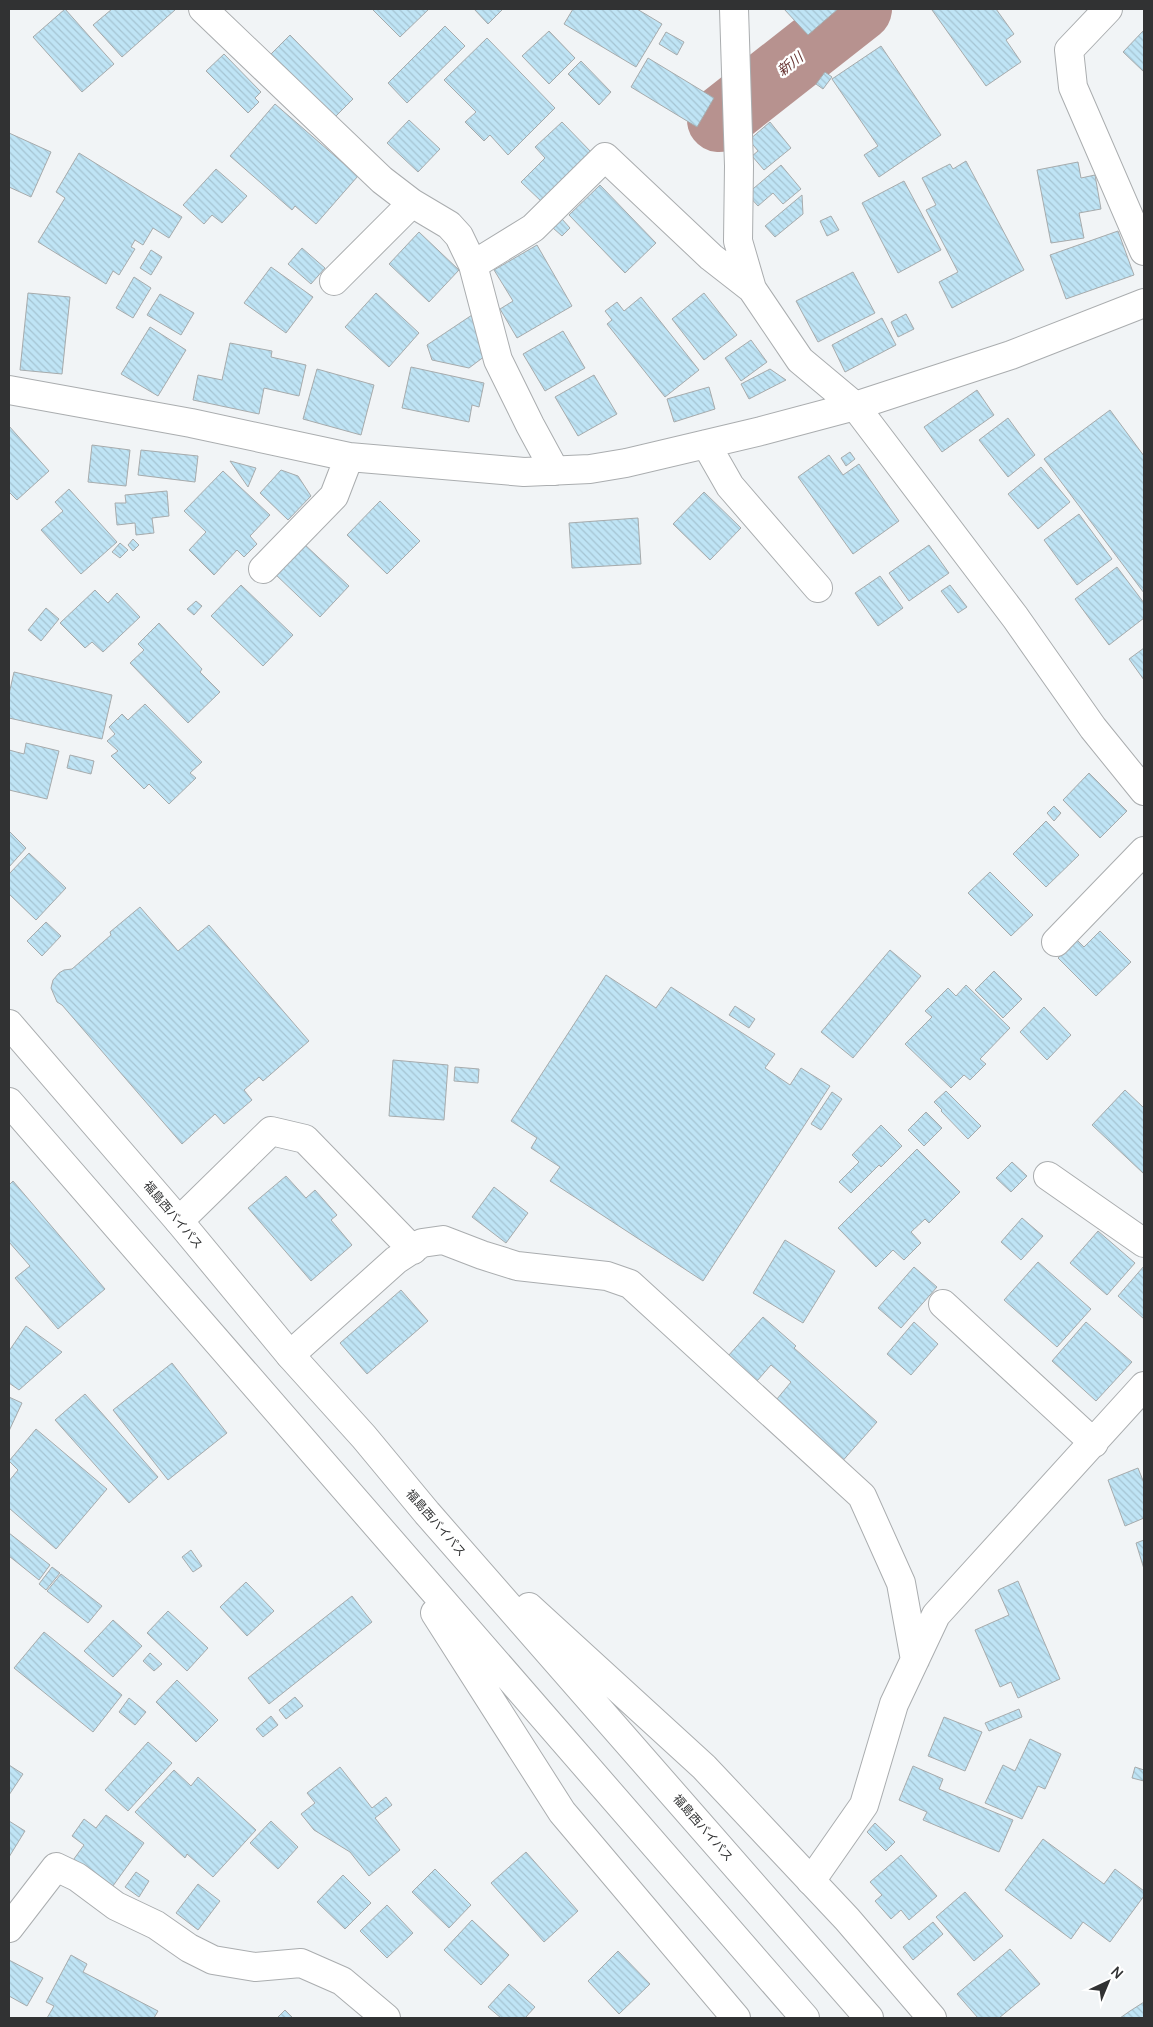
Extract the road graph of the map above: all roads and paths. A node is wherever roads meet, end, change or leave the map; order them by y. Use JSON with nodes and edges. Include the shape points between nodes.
{"nodes":[{"id":1,"x":203,"y":9,"type":"edge"},
{"id":2,"x":734,"y":9,"type":"edge"},
{"id":3,"x":1108,"y":9,"type":"edge"},
{"id":4,"x":412,"y":203,"type":"junction"},
{"id":5,"x":1144,"y":251,"type":"edge"},
{"id":6,"x":473,"y":265,"type":"junction"},
{"id":7,"x":334,"y":281,"type":"dead end"},
{"id":8,"x":752,"y":289,"type":"junction"},
{"id":9,"x":1144,"y":303,"type":"edge"},
{"id":10,"x":9,"y":390,"type":"edge"},
{"id":11,"x":854,"y":406,"type":"junction"},
{"id":12,"x":706,"y":444,"type":"junction"},
{"id":13,"x":349,"y":457,"type":"junction"},
{"id":14,"x":555,"y":471,"type":"junction"},
{"id":15,"x":263,"y":569,"type":"dead end"},
{"id":16,"x":818,"y":588,"type":"dead end"},
{"id":17,"x":1144,"y":791,"type":"edge"},
{"id":18,"x":1144,"y":851,"type":"edge"},
{"id":19,"x":1056,"y":942,"type":"dead end"},
{"id":20,"x":9,"y":1024,"type":"edge"},
{"id":21,"x":9,"y":1102,"type":"edge"},
{"id":22,"x":1048,"y":1176,"type":"dead end"},
{"id":23,"x":178,"y":1221,"type":"junction"},
{"id":24,"x":1144,"y":1243,"type":"edge"},
{"id":25,"x":413,"y":1250,"type":"junction"},
{"id":26,"x":943,"y":1304,"type":"dead end"},
{"id":27,"x":290,"y":1355,"type":"junction"},
{"id":28,"x":1141,"y":1401,"type":"edge"},
{"id":29,"x":1094,"y":1443,"type":"junction"},
{"id":30,"x":427,"y":1513,"type":"junction"},
{"id":31,"x":382,"y":1532,"type":"junction"},
{"id":32,"x":915,"y":1660,"type":"junction"},
{"id":33,"x":810,"y":1881,"type":"junction"},
{"id":34,"x":9,"y":1928,"type":"edge"},
{"id":35,"x":799,"y":2011,"type":"edge"},
{"id":36,"x":386,"y":2018,"type":"edge"},
{"id":37,"x":736,"y":2018,"type":"edge"},
{"id":38,"x":869,"y":2018,"type":"edge"},
{"id":39,"x":932,"y":2018,"type":"edge"}],
"edges":[{"from":1,"to":4,"type":"main road","via":[[382,180]]},
{"from":2,"to":8,"type":"main road","via":[[738,241]]},
{"from":3,"to":5,"type":"main road","via":[[1069,50],[1074,87]]},
{"from":4,"to":6,"type":"main road","via":[[449,225],[459,236]]},
{"from":4,"to":7,"type":"main road"},
{"from":6,"to":8,"type":"main road","via":[[533,228],[605,157],[711,257]]},
{"from":6,"to":14,"type":"main road","via":[[498,360]]},
{"from":8,"to":11,"type":"main road","via":[[800,360]]},
{"from":9,"to":11,"type":"main road","via":[[1011,355]]},
{"from":10,"to":13,"type":"main road","via":[[191,423]]},
{"from":11,"to":12,"type":"main road"},
{"from":11,"to":17,"type":"main road","via":[[1015,617],[1093,728]]},
{"from":12,"to":14,"type":"main road","via":[[626,463]]},
{"from":12,"to":16,"type":"main road","via":[[730,486]]},
{"from":13,"to":14,"type":"main road","via":[[524,472]]},
{"from":13,"to":15,"type":"main road","via":[[334,496]]},
{"from":18,"to":19,"type":"main road"},
{"from":20,"to":23,"type":"main road","name":"福島西バイパス"},
{"from":21,"to":31,"type":"main road"},
{"from":22,"to":24,"type":"main road"},
{"from":23,"to":25,"type":"main road","via":[[271,1131],[305,1139]]},
{"from":23,"to":27,"type":"main road","name":"福島西バイパス"},
{"from":25,"to":27,"type":"main road","via":[[396,1260]]},
{"from":25,"to":32,"type":"main road","via":[[422,1243],[443,1240],[517,1266],[607,1276],[630,1284],[862,1496],[902,1583]]},
{"from":26,"to":29,"type":"main road"},
{"from":27,"to":30,"type":"main road","name":"福島西バイパス"},
{"from":28,"to":29,"type":"main road"},
{"from":29,"to":32,"type":"main road","via":[[936,1615]]},
{"from":30,"to":33,"type":"main road","via":[[704,1767]]},
{"from":30,"to":38,"type":"main road","name":"福島西バイパス"},
{"from":31,"to":35,"type":"main road"},
{"from":31,"to":37,"type":"main road","via":[[562,1812]]},
{"from":32,"to":33,"type":"main road","via":[[894,1704],[864,1805]]},
{"from":33,"to":39,"type":"main road"},
{"from":34,"to":36,"type":"main road","via":[[56,1867],[77,1877],[116,1906],[156,1924],[188,1948],[213,1960],[255,1967],[301,1963],[342,1981]]}]}
